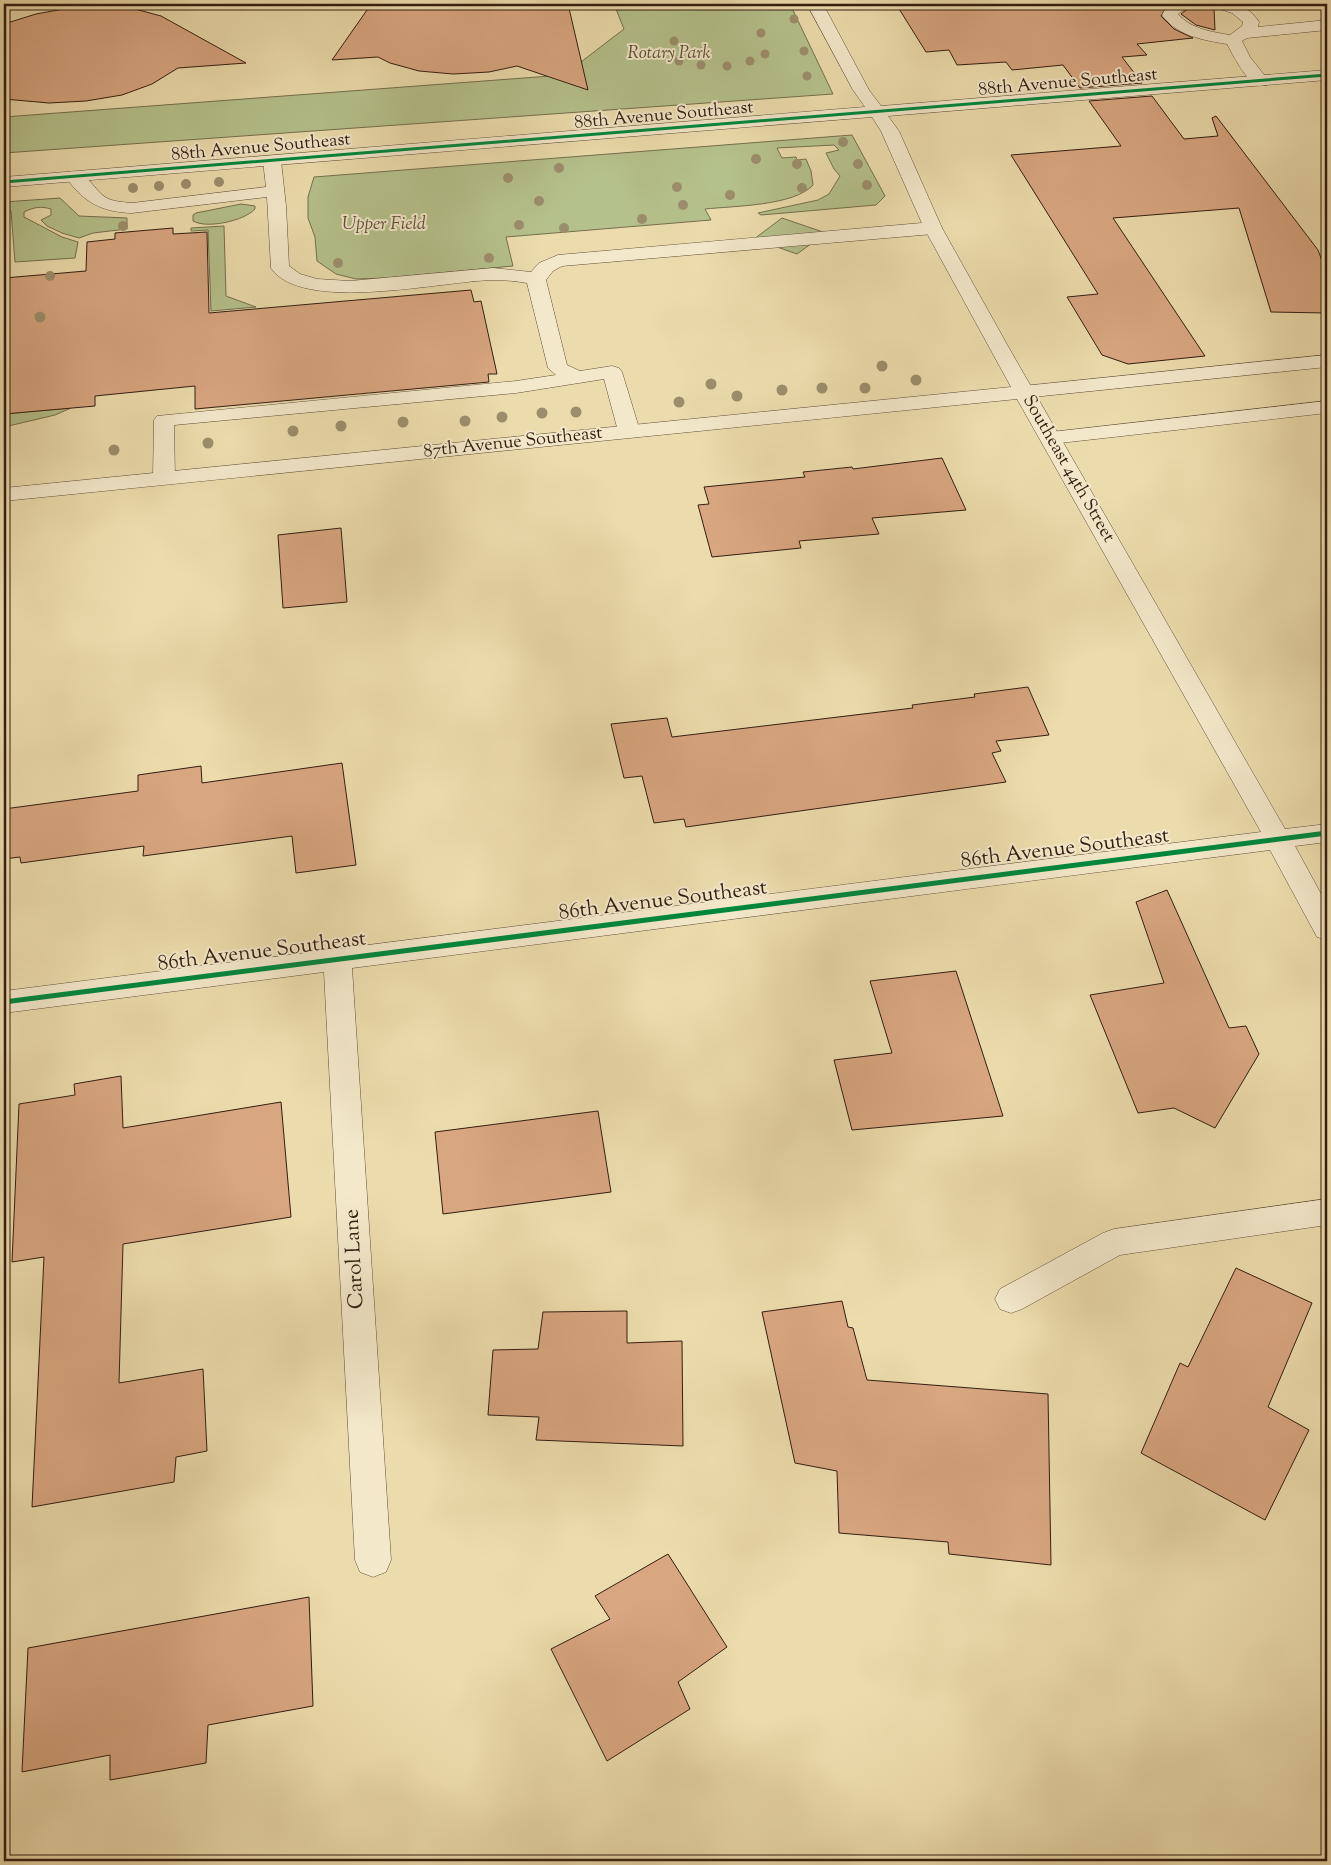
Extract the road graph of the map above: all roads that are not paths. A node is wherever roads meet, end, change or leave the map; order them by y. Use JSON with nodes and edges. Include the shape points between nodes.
{"nodes":[{"id":1,"x":815,"y":4,"type":"edge"},
{"id":2,"x":1181,"y":4,"type":"edge"},
{"id":3,"x":1219,"y":4,"type":"edge"},
{"id":4,"x":1327,"y":25,"type":"edge"},
{"id":5,"x":1239,"y":36,"type":"junction"},
{"id":6,"x":1327,"y":75,"type":"edge"},
{"id":7,"x":1261,"y":81,"type":"junction"},
{"id":8,"x":878,"y":113,"type":"junction"},
{"id":9,"x":272,"y":161,"type":"junction"},
{"id":10,"x":74,"y":176,"type":"junction"},
{"id":11,"x":4,"y":182,"type":"edge"},
{"id":12,"x":275,"y":191,"type":"junction"},
{"id":13,"x":933,"y":228,"type":"junction"},
{"id":14,"x":536,"y":279,"type":"junction"},
{"id":15,"x":1327,"y":361,"type":"edge"},
{"id":16,"x":574,"y":376,"type":"junction"},
{"id":17,"x":1023,"y":392,"type":"junction"},
{"id":18,"x":1327,"y":407,"type":"edge"},
{"id":19,"x":629,"y":431,"type":"junction"},
{"id":20,"x":1051,"y":438,"type":"junction"},
{"id":21,"x":164,"y":478,"type":"junction"},
{"id":22,"x":4,"y":494,"type":"edge"},
{"id":23,"x":1327,"y":833,"type":"edge"},
{"id":24,"x":1277,"y":838,"type":"junction"},
{"id":25,"x":1327,"y":930,"type":"edge"},
{"id":26,"x":338,"y":959,"type":"junction"},
{"id":27,"x":4,"y":1002,"type":"edge"},
{"id":28,"x":1327,"y":1212,"type":"edge"},
{"id":29,"x":1011,"y":1299,"type":"dead end"},
{"id":30,"x":373,"y":1560,"type":"dead end"}],
"edges":[{"from":1,"to":8,"type":"street","name":"Southeast 44th Street","via":[[861,90]]},
{"from":2,"to":5,"type":"street","via":[[1170,15],[1182,25],[1205,35]]},
{"from":3,"to":5,"type":"street","via":[[1230,6],[1252,22]]},
{"from":4,"to":5,"type":"street"},
{"from":5,"to":7,"type":"street","via":[[1243,59]]},
{"from":6,"to":7,"type":"street","name":"88th Avenue Southeast"},
{"from":7,"to":8,"type":"street","name":"88th Avenue Southeast"},
{"from":8,"to":9,"type":"street","name":"88th Avenue Southeast"},
{"from":8,"to":13,"type":"street","name":"Southeast 44th Street","via":[[890,132]]},
{"from":9,"to":10,"type":"street","name":"88th Avenue Southeast"},
{"from":9,"to":12,"type":"street"},
{"from":10,"to":11,"type":"street","name":"88th Avenue Southeast"},
{"from":10,"to":12,"type":"street","via":[[99,201],[115,207],[203,201]]},
{"from":12,"to":14,"type":"street","via":[[280,268],[293,278],[315,285],[350,287],[493,274]]},
{"from":13,"to":14,"type":"street","via":[[558,261],[546,267]]},
{"from":13,"to":17,"type":"street","name":"Southeast 44th Street"},
{"from":14,"to":16,"type":"street","via":[[558,368]]},
{"from":15,"to":17,"type":"street","name":"87th Avenue Southeast"},
{"from":16,"to":19,"type":"street","via":[[612,372]]},
{"from":16,"to":21,"type":"street","via":[[516,387],[164,420]]},
{"from":17,"to":19,"type":"street","name":"87th Avenue Southeast"},
{"from":17,"to":20,"type":"street","name":"Southeast 44th Street"},
{"from":18,"to":20,"type":"street"},
{"from":19,"to":21,"type":"street","name":"87th Avenue Southeast"},
{"from":20,"to":24,"type":"street","name":"Southeast 44th Street"},
{"from":21,"to":22,"type":"street","name":"87th Avenue Southeast"},
{"from":23,"to":24,"type":"street","name":"86th Avenue Southeast"},
{"from":24,"to":25,"type":"street","name":"Southeast 44th Street"},
{"from":24,"to":26,"type":"street","name":"86th Avenue Southeast"},
{"from":26,"to":27,"type":"street","name":"86th Avenue Southeast"},
{"from":26,"to":30,"type":"street","name":"Carol Lane"},
{"from":28,"to":29,"type":"street","via":[[1114,1242]]}]}
